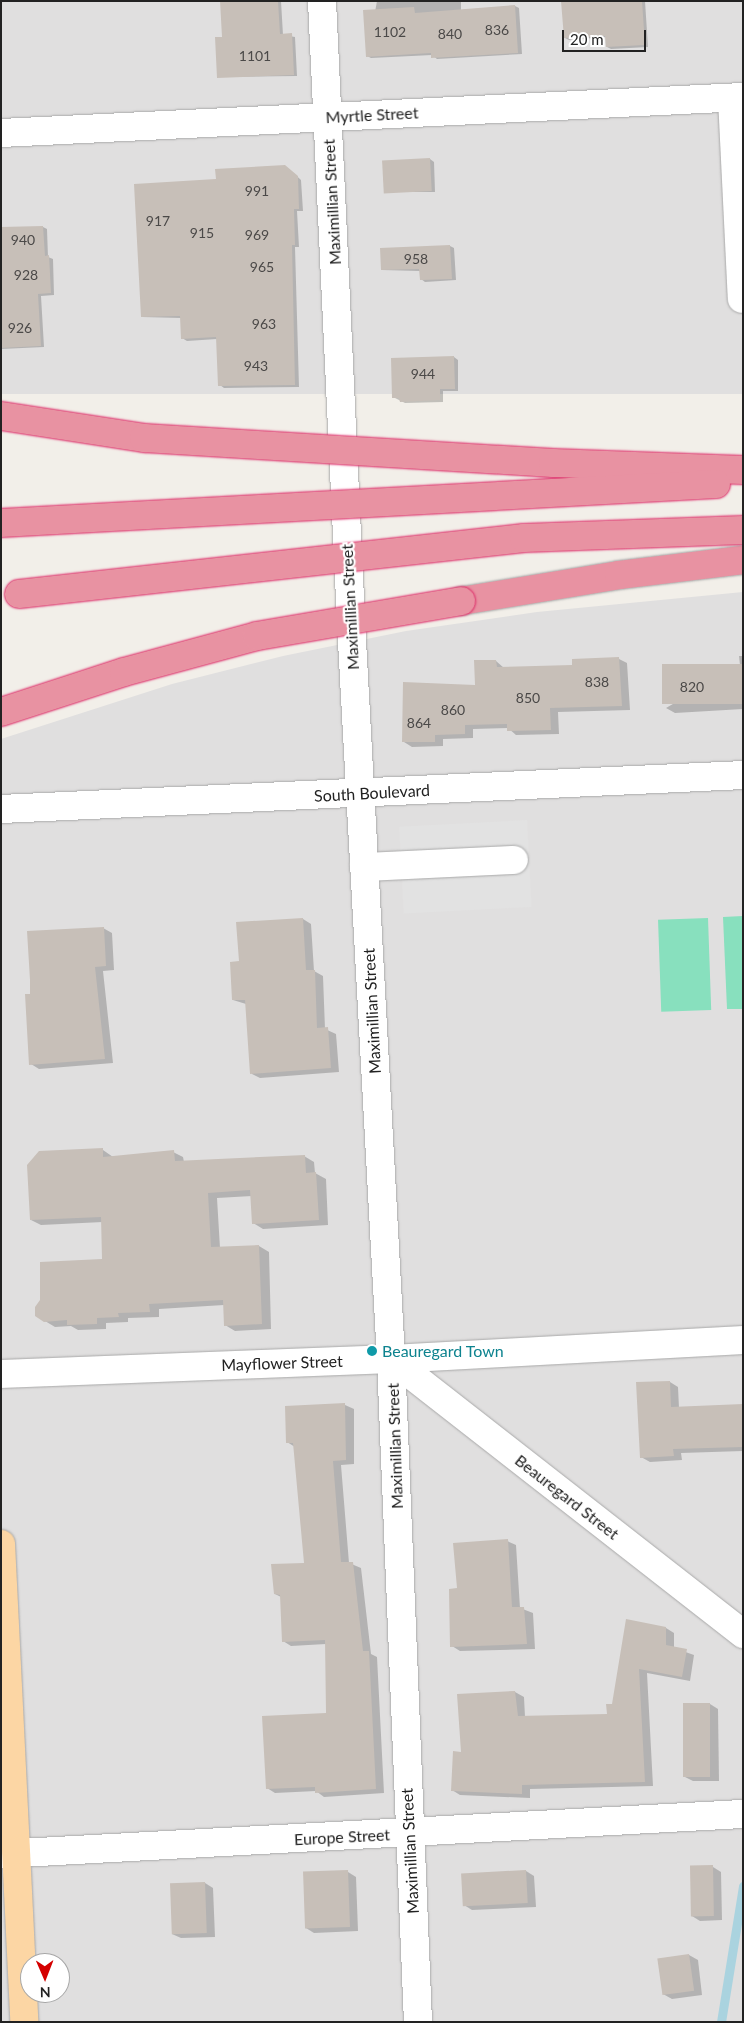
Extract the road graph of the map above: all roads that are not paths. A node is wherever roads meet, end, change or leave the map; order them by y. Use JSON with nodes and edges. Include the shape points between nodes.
{"nodes":[{"id":1,"x":322,"y":1,"type":"edge"},
{"id":2,"x":737,"y":97,"type":"edge"},
{"id":3,"x":328,"y":117,"type":"junction"},
{"id":4,"x":1,"y":133,"type":"edge"},
{"id":5,"x":742,"y":299,"type":"edge"},
{"id":6,"x":1,"y":416,"type":"edge"},
{"id":7,"x":743,"y":470,"type":"edge"},
{"id":8,"x":743,"y":483,"type":"edge"},
{"id":9,"x":1,"y":522,"type":"edge"},
{"id":10,"x":743,"y":530,"type":"edge"},
{"id":11,"x":743,"y":560,"type":"edge"},
{"id":12,"x":1,"y":596,"type":"edge"},
{"id":13,"x":1,"y":712,"type":"edge"},
{"id":14,"x":743,"y":775,"type":"edge"},
{"id":15,"x":360,"y":793,"type":"junction"},
{"id":16,"x":1,"y":809,"type":"edge"},
{"id":17,"x":514,"y":860,"type":"dead end"},
{"id":18,"x":364,"y":867,"type":"junction"},
{"id":19,"x":743,"y":1340,"type":"edge"},
{"id":20,"x":391,"y":1359,"type":"junction"},
{"id":21,"x":1,"y":1374,"type":"edge"},
{"id":22,"x":1,"y":1544,"type":"edge"},
{"id":23,"x":743,"y":1634,"type":"edge"},
{"id":24,"x":743,"y":1814,"type":"edge"},
{"id":25,"x":408,"y":1834,"type":"junction"},
{"id":26,"x":8,"y":1854,"type":"edge"},
{"id":27,"x":24,"y":2022,"type":"edge"},
{"id":28,"x":418,"y":2022,"type":"edge"}],
"edges":[{"from":1,"to":3,"type":"street","name":"Maximillian Street"},
{"from":2,"to":3,"type":"street","name":"Myrtle Street"},
{"from":2,"to":5,"type":"street"},
{"from":3,"to":4,"type":"street","name":"Myrtle Street"},
{"from":3,"to":15,"type":"street","name":"Maximillian Street"},
{"from":6,"to":7,"type":"highway","bridge":true,"via":[[144,438],[553,463]]},
{"from":8,"to":9,"type":"highway","bridge":true},
{"from":10,"to":12,"type":"highway","bridge":true,"via":[[524,538]]},
{"from":11,"to":13,"type":"highway","bridge":true,"via":[[619,575],[304,626],[124,672]]},
{"from":14,"to":15,"type":"street","name":"South Boulevard"},
{"from":15,"to":16,"type":"street","name":"South Boulevard"},
{"from":15,"to":18,"type":"street","name":"Maximillian Street"},
{"from":17,"to":18,"type":"street"},
{"from":18,"to":20,"type":"street","name":"Maximillian Street"},
{"from":19,"to":20,"type":"street","name":"Mayflower Street"},
{"from":20,"to":21,"type":"street","name":"Mayflower Street"},
{"from":20,"to":23,"type":"street","name":"Beauregard Street"},
{"from":20,"to":25,"type":"street","name":"Maximillian Street"},
{"from":22,"to":26,"type":"main road"},
{"from":24,"to":25,"type":"street","name":"Europe Street"},
{"from":25,"to":26,"type":"street","name":"Europe Street"},
{"from":25,"to":28,"type":"street","name":"Maximillian Street"},
{"from":26,"to":27,"type":"main road"}]}
